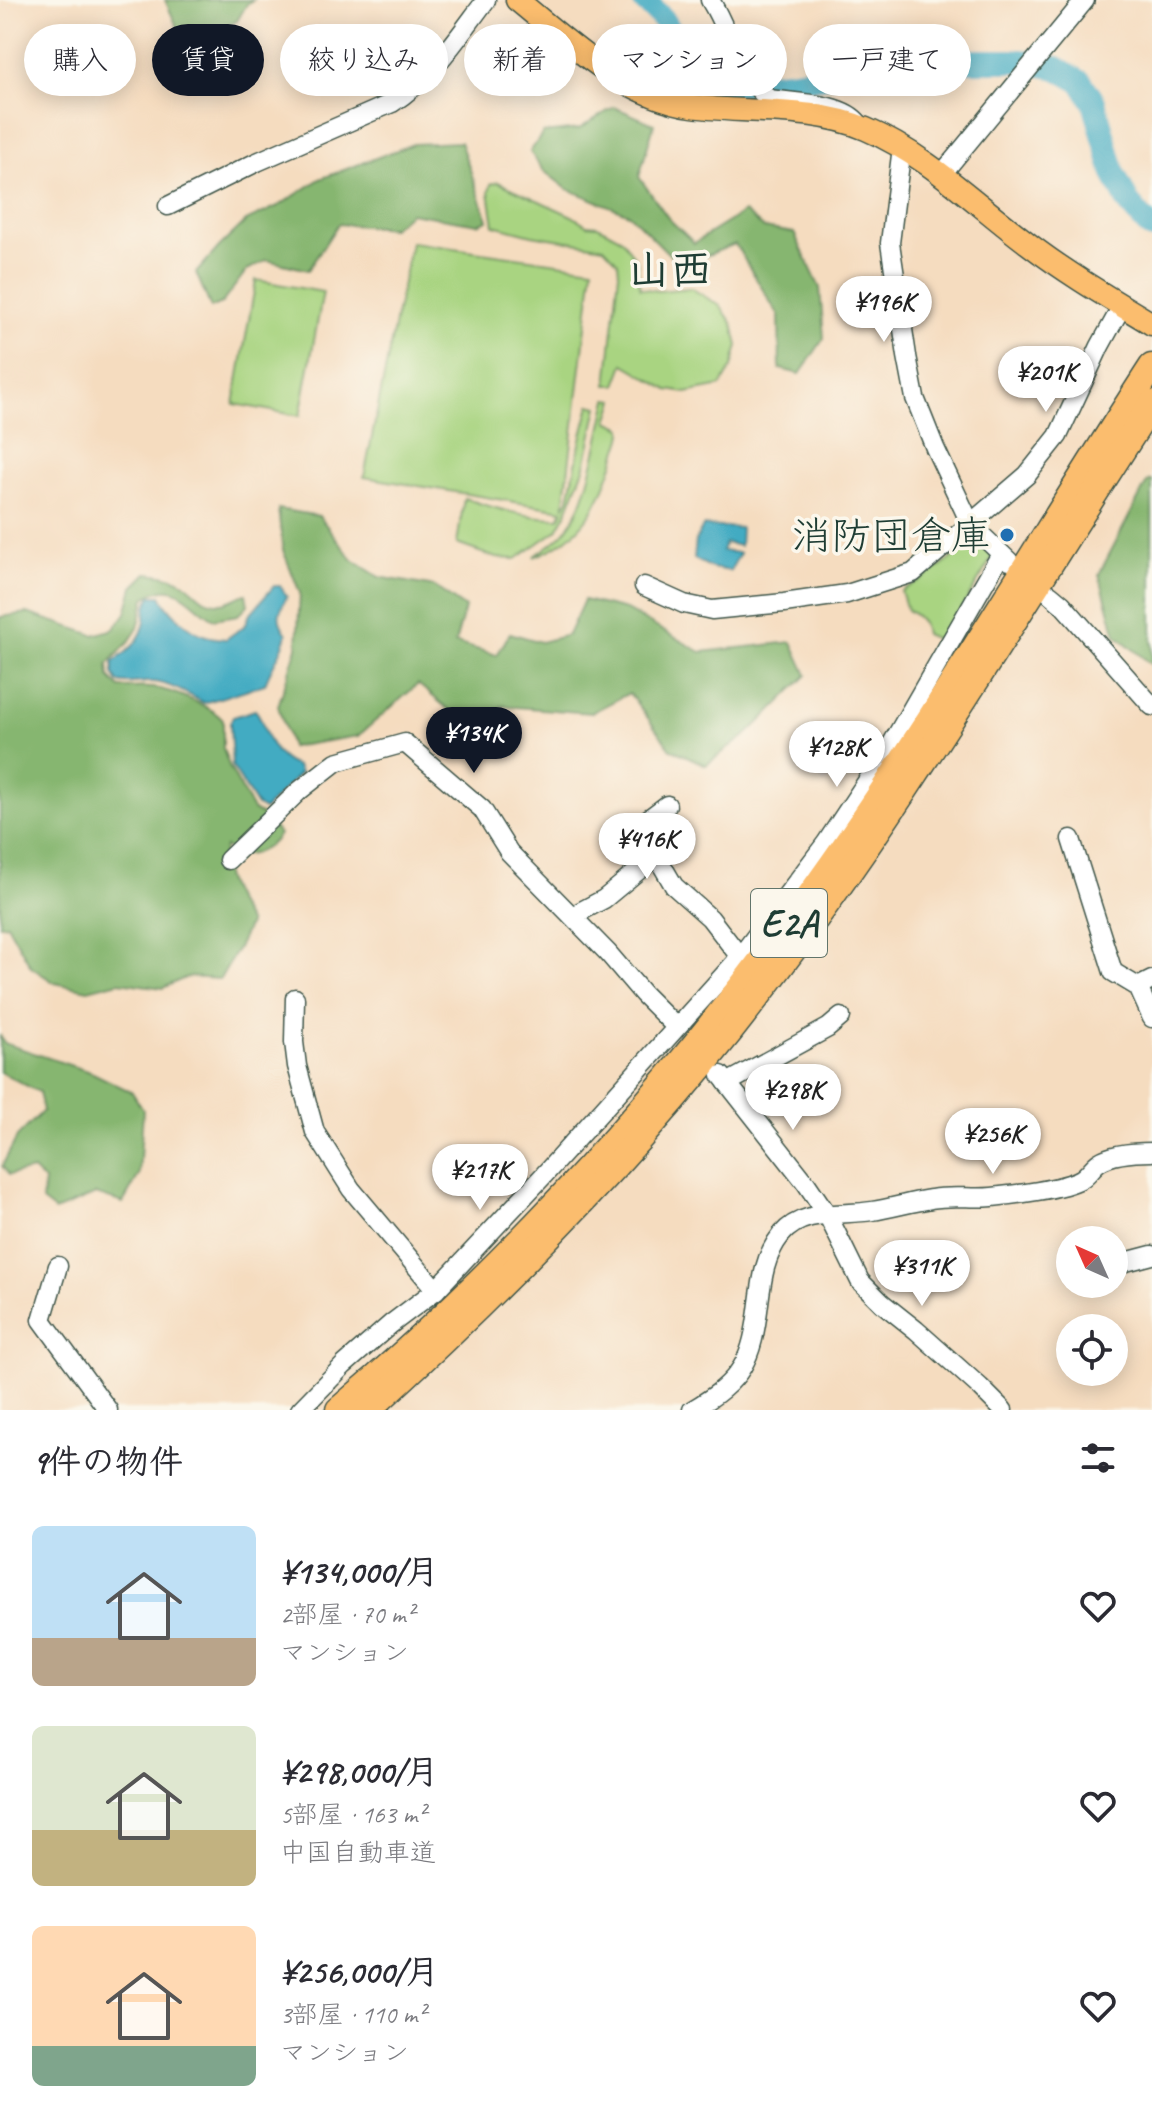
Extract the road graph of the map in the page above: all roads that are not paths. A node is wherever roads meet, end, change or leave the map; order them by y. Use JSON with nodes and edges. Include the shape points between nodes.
{"nodes":[{"id":1,"x":486,"y":0,"type":"edge"},
{"id":2,"x":517,"y":0,"type":"edge"},
{"id":3,"x":710,"y":0,"type":"edge"},
{"id":4,"x":1085,"y":0,"type":"edge"},
{"id":5,"x":862,"y":128,"type":"junction"},
{"id":6,"x":902,"y":147,"type":"junction"},
{"id":7,"x":942,"y":174,"type":"junction"},
{"id":8,"x":168,"y":206,"type":"dead end"},
{"id":9,"x":1122,"y":306,"type":"junction"},
{"id":10,"x":1152,"y":324,"type":"edge"},
{"id":11,"x":1152,"y":367,"type":"edge"},
{"id":12,"x":1152,"y":404,"type":"edge"},
{"id":13,"x":971,"y":525,"type":"junction"},
{"id":14,"x":644,"y":586,"type":"dead end"},
{"id":15,"x":1050,"y":594,"type":"dead end"},
{"id":16,"x":1152,"y":706,"type":"edge"},
{"id":17,"x":667,"y":805,"type":"dead end"},
{"id":18,"x":1071,"y":839,"type":"dead end"},
{"id":19,"x":656,"y":856,"type":"junction"},
{"id":20,"x":228,"y":860,"type":"dead end"},
{"id":21,"x":572,"y":916,"type":"junction"},
{"id":22,"x":740,"y":957,"type":"junction"},
{"id":23,"x":1145,"y":983,"type":"edge"},
{"id":24,"x":295,"y":998,"type":"dead end"},
{"id":25,"x":841,"y":1017,"type":"dead end"},
{"id":26,"x":1152,"y":1018,"type":"edge"},
{"id":27,"x":676,"y":1027,"type":"junction"},
{"id":28,"x":1152,"y":1152,"type":"edge"},
{"id":29,"x":827,"y":1214,"type":"junction"},
{"id":30,"x":1152,"y":1255,"type":"edge"},
{"id":31,"x":1128,"y":1261,"type":"edge"},
{"id":32,"x":58,"y":1266,"type":"dead end"},
{"id":33,"x":436,"y":1290,"type":"junction"},
{"id":34,"x":108,"y":1410,"type":"edge"},
{"id":35,"x":300,"y":1410,"type":"edge"},
{"id":36,"x":339,"y":1410,"type":"edge"},
{"id":37,"x":368,"y":1410,"type":"edge"},
{"id":38,"x":692,"y":1410,"type":"edge"},
{"id":39,"x":1003,"y":1410,"type":"edge"}],
"edges":[{"from":1,"to":8,"type":"street","via":[[409,92]]},
{"from":2,"to":5,"type":"main road","via":[[618,79],[657,97],[690,106],[803,115]]},
{"from":3,"to":5,"type":"street","via":[[742,69],[763,94],[841,109]]},
{"from":4,"to":7,"type":"street"},
{"from":5,"to":6,"type":"main road"},
{"from":6,"to":7,"type":"main road"},
{"from":6,"to":13,"type":"street","via":[[890,243],[907,356],[915,398]]},
{"from":7,"to":9,"type":"main road","via":[[1030,245]]},
{"from":9,"to":10,"type":"main road"},
{"from":9,"to":13,"type":"street","via":[[1058,436],[1027,475]]},
{"from":11,"to":36,"type":"highway","number":"E2A","via":[[908,750],[745,983],[556,1200],[435,1323]]},
{"from":12,"to":37,"type":"highway","number":"E2A","via":[[894,807],[757,998],[608,1174],[460,1326]]},
{"from":13,"to":14,"type":"street","via":[[913,573],[847,594],[712,610]]},
{"from":13,"to":22,"type":"street","via":[[1005,558],[826,843]]},
{"from":15,"to":16,"type":"street"},
{"from":17,"to":19,"type":"street","via":[[639,826]]},
{"from":18,"to":23,"type":"street","via":[[1113,972]]},
{"from":19,"to":21,"type":"street","via":[[604,899]]},
{"from":19,"to":22,"type":"street","via":[[674,886],[710,918]]},
{"from":20,"to":21,"type":"street","via":[[336,762],[405,743],[482,809],[509,852]]},
{"from":21,"to":27,"type":"street"},
{"from":22,"to":27,"type":"street"},
{"from":23,"to":26,"type":"street"},
{"from":24,"to":33,"type":"street","via":[[297,1066],[315,1132],[351,1189]]},
{"from":25,"to":29,"type":"street","via":[[724,1079]]},
{"from":27,"to":33,"type":"street"},
{"from":28,"to":29,"type":"street","via":[[1114,1156],[1068,1184]]},
{"from":29,"to":38,"type":"street","via":[[790,1225],[779,1237],[762,1275],[750,1354],[733,1380]]},
{"from":29,"to":39,"type":"street","via":[[860,1281]]},
{"from":30,"to":31,"type":"street"},
{"from":32,"to":34,"type":"street","via":[[42,1320]]},
{"from":33,"to":35,"type":"street","via":[[344,1365]]}]}
